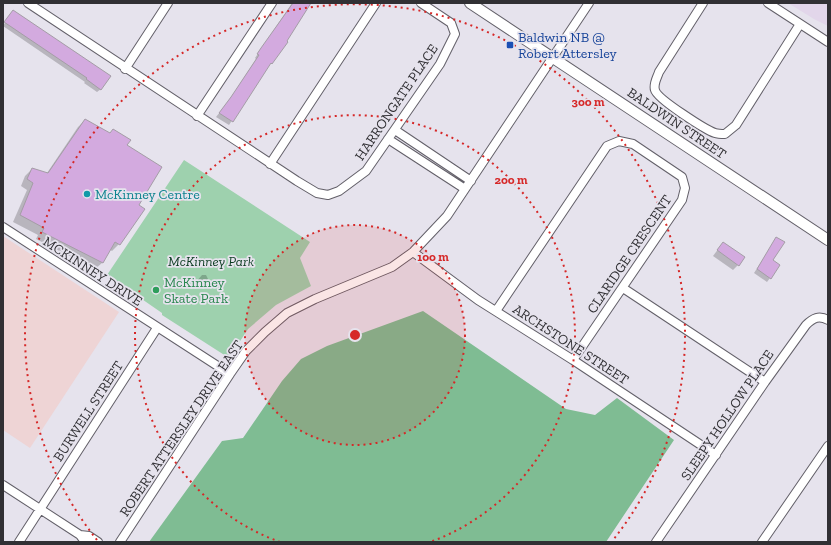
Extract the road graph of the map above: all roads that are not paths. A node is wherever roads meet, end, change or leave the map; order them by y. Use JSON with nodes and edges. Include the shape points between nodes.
{"nodes":[{"id":1,"x":28,"y":3,"type":"edge"},
{"id":2,"x":168,"y":3,"type":"edge"},
{"id":3,"x":272,"y":3,"type":"edge"},
{"id":4,"x":376,"y":3,"type":"edge"},
{"id":5,"x":421,"y":3,"type":"edge"},
{"id":6,"x":470,"y":3,"type":"edge"},
{"id":7,"x":590,"y":3,"type":"edge"},
{"id":8,"x":703,"y":3,"type":"edge"},
{"id":9,"x":768,"y":3,"type":"edge"},
{"id":10,"x":800,"y":24,"type":"junction"},
{"id":11,"x":828,"y":42,"type":"edge"},
{"id":12,"x":552,"y":57,"type":"junction"},
{"id":13,"x":125,"y":69,"type":"junction"},
{"id":14,"x":197,"y":116,"type":"junction"},
{"id":15,"x":395,"y":130,"type":"junction"},
{"id":16,"x":388,"y":139,"type":"junction"},
{"id":17,"x":270,"y":164,"type":"junction"},
{"id":18,"x":471,"y":181,"type":"junction"},
{"id":19,"x":465,"y":189,"type":"junction"},
{"id":20,"x":3,"y":227,"type":"edge"},
{"id":21,"x":828,"y":240,"type":"edge"},
{"id":22,"x":413,"y":252,"type":"junction"},
{"id":23,"x":623,"y":288,"type":"junction"},
{"id":24,"x":496,"y":311,"type":"junction"},
{"id":25,"x":828,"y":320,"type":"edge"},
{"id":26,"x":157,"y":328,"type":"junction"},
{"id":27,"x":574,"y":360,"type":"junction"},
{"id":28,"x":230,"y":374,"type":"junction"},
{"id":29,"x":765,"y":382,"type":"junction"},
{"id":30,"x":828,"y":448,"type":"edge"},
{"id":31,"x":716,"y":455,"type":"junction"},
{"id":32,"x":3,"y":485,"type":"edge"},
{"id":33,"x":40,"y":509,"type":"junction"},
{"id":34,"x":82,"y":538,"type":"edge"},
{"id":35,"x":19,"y":542,"type":"edge"},
{"id":36,"x":98,"y":542,"type":"edge"},
{"id":37,"x":120,"y":542,"type":"edge"},
{"id":38,"x":656,"y":542,"type":"edge"},
{"id":39,"x":762,"y":542,"type":"edge"}],
"edges":[{"from":1,"to":13,"type":"street","name":"HARRONGATE PLACE"},
{"from":2,"to":13,"type":"street"},
{"from":3,"to":14,"type":"street"},
{"from":4,"to":17,"type":"street"},
{"from":5,"to":15,"type":"street","name":"HARRONGATE PLACE","via":[[451,24],[455,34],[440,64]]},
{"from":6,"to":12,"type":"main road","name":"BALDWIN STREET"},
{"from":7,"to":12,"type":"street","name":"ROBERT ATTERSLEY DRIVE EAST"},
{"from":8,"to":10,"type":"street","via":[[654,84],[659,98],[715,133],[725,134],[736,124]]},
{"from":9,"to":10,"type":"street"},
{"from":10,"to":11,"type":"street"},
{"from":12,"to":18,"type":"street","name":"ROBERT ATTERSLEY DRIVE EAST"},
{"from":12,"to":21,"type":"main road","name":"BALDWIN STREET"},
{"from":13,"to":14,"type":"street","name":"HARRONGATE PLACE"},
{"from":14,"to":17,"type":"street","name":"HARRONGATE PLACE"},
{"from":15,"to":16,"type":"street","name":"HARRONGATE PLACE"},
{"from":15,"to":18,"type":"street"},
{"from":16,"to":17,"type":"street","name":"HARRONGATE PLACE","via":[[366,171],[339,191],[328,195],[317,193]]},
{"from":16,"to":19,"type":"street"},
{"from":18,"to":19,"type":"street","name":"ROBERT ATTERSLEY DRIVE EAST"},
{"from":19,"to":22,"type":"street","name":"ROBERT ATTERSLEY DRIVE EAST","via":[[447,216]]},
{"from":20,"to":26,"type":"street","name":"MCKINNEY DRIVE"},
{"from":22,"to":24,"type":"street","name":"ARCHSTONE STREET"},
{"from":22,"to":28,"type":"street","name":"ROBERT ATTERSLEY DRIVE EAST","via":[[392,267],[287,313],[246,351]]},
{"from":23,"to":24,"type":"street","name":"CLARIDGE CRESCENT","via":[[682,200],[685,188],[682,177],[633,144],[619,141],[607,146]]},
{"from":23,"to":27,"type":"street","name":"CLARIDGE CRESCENT"},
{"from":23,"to":29,"type":"street"},
{"from":24,"to":27,"type":"street","name":"ARCHSTONE STREET"},
{"from":25,"to":29,"type":"street","name":"SLEEPY HOLLOW PLACE","via":[[822,317],[812,319]]},
{"from":26,"to":28,"type":"street","name":"MCKINNEY DRIVE"},
{"from":26,"to":33,"type":"street","name":"BURWELL STREET"},
{"from":27,"to":31,"type":"street","name":"ARCHSTONE STREET"},
{"from":28,"to":37,"type":"street","name":"ROBERT ATTERSLEY DRIVE EAST"},
{"from":29,"to":31,"type":"street","name":"SLEEPY HOLLOW PLACE"},
{"from":30,"to":39,"type":"street"},
{"from":31,"to":38,"type":"street","name":"SLEEPY HOLLOW PLACE"},
{"from":32,"to":33,"type":"street"},
{"from":33,"to":34,"type":"street"},
{"from":33,"to":35,"type":"street","name":"BURWELL STREET"},
{"from":34,"to":36,"type":"street","via":[[89,536]]}]}
